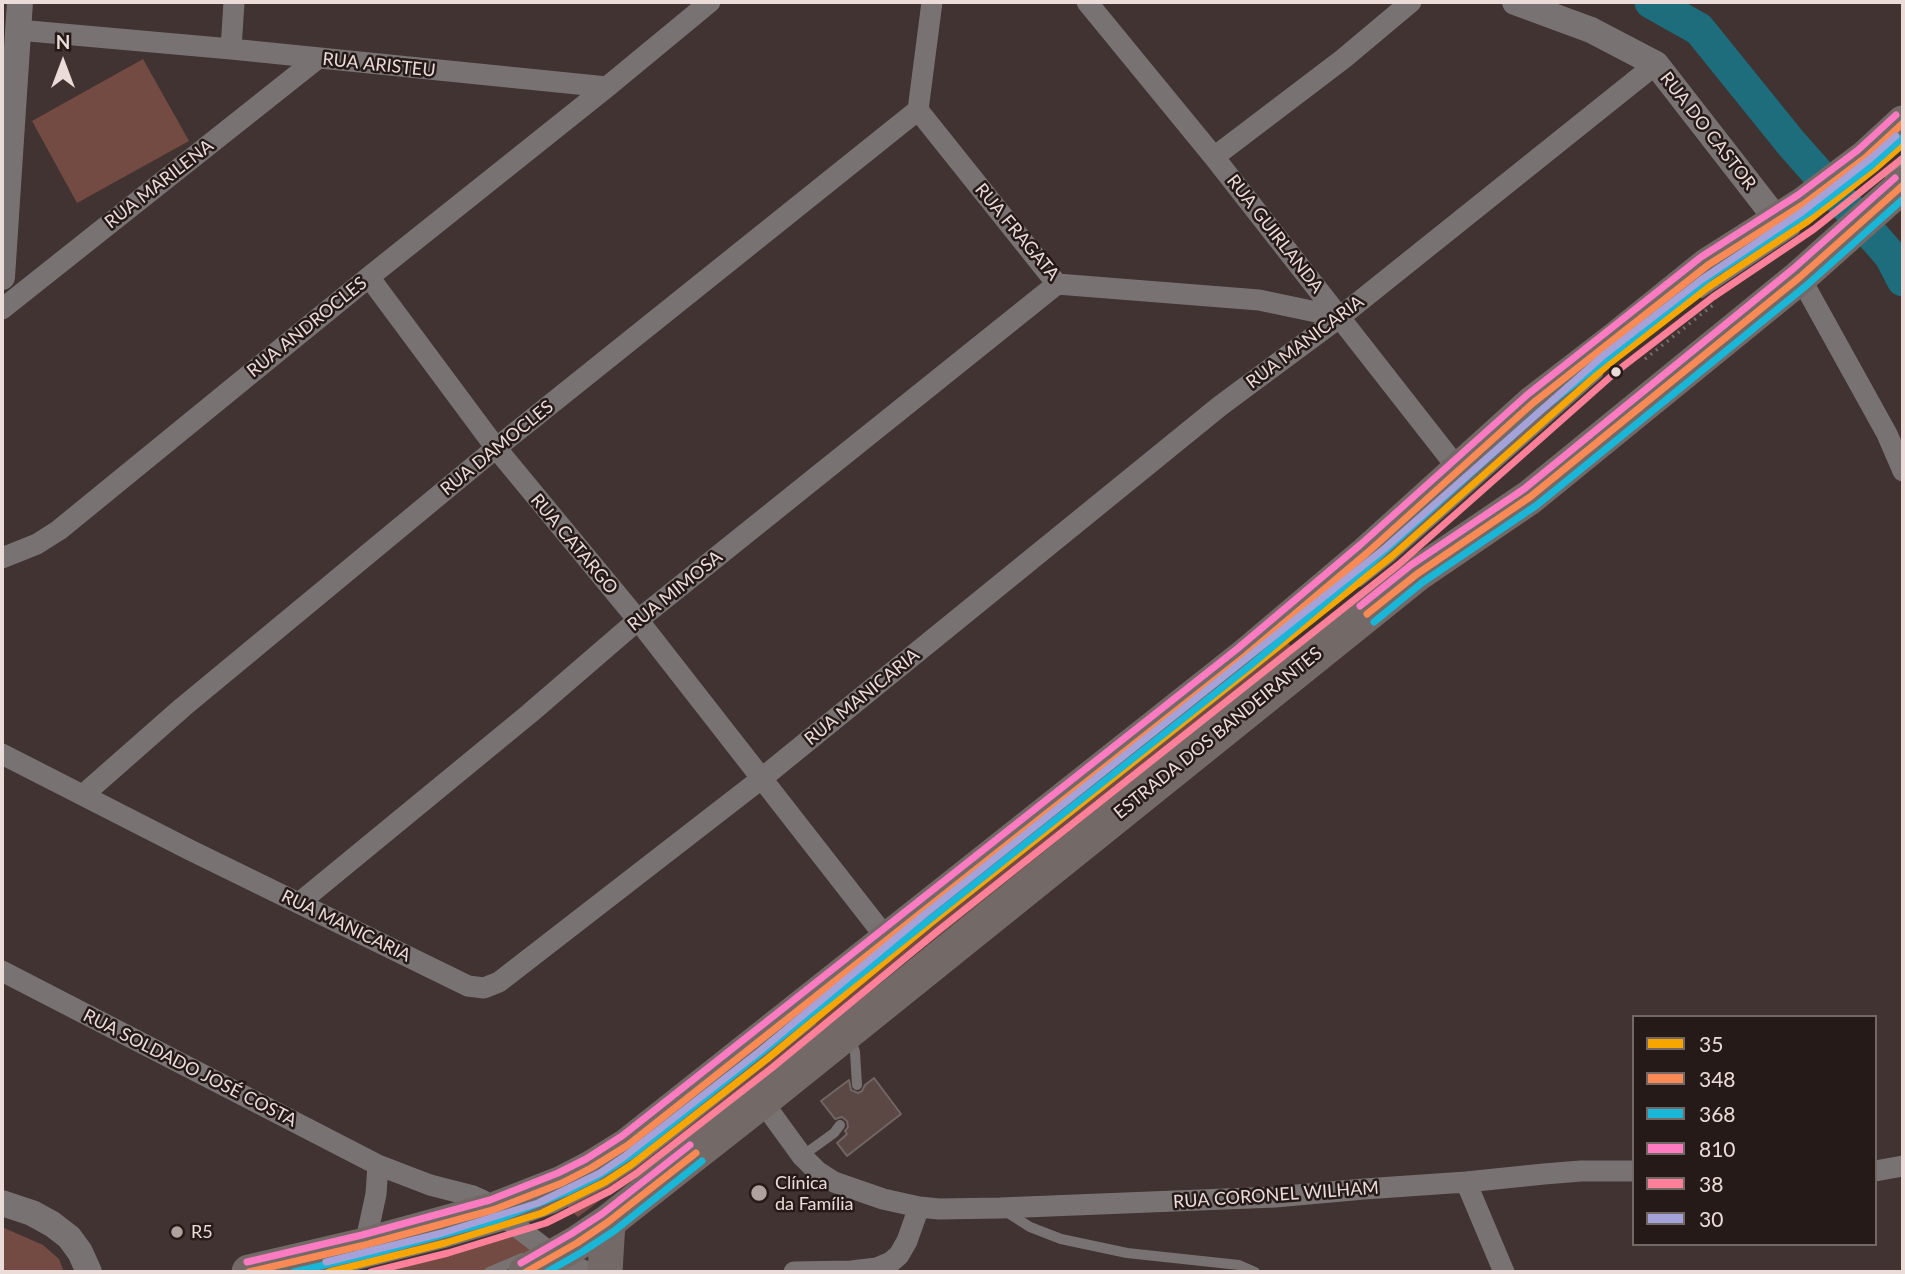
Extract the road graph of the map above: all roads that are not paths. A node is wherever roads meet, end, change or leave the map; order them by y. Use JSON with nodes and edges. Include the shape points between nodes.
{"nodes":[{"id":1,"x":20,"y":2,"type":"edge"},
{"id":2,"x":234,"y":2,"type":"edge"},
{"id":3,"x":710,"y":2,"type":"edge"},
{"id":4,"x":932,"y":2,"type":"edge"},
{"id":5,"x":1087,"y":2,"type":"edge"},
{"id":6,"x":1411,"y":2,"type":"edge"},
{"id":7,"x":1515,"y":2,"type":"edge"},
{"id":8,"x":18,"y":30,"type":"junction"},
{"id":9,"x":231,"y":49,"type":"junction"},
{"id":10,"x":317,"y":59,"type":"junction"},
{"id":11,"x":1656,"y":64,"type":"junction"},
{"id":12,"x":607,"y":87,"type":"junction"},
{"id":13,"x":918,"y":110,"type":"junction"},
{"id":14,"x":1903,"y":123,"type":"edge"},
{"id":15,"x":1903,"y":144,"type":"edge"},
{"id":16,"x":1214,"y":157,"type":"junction"},
{"id":17,"x":1890,"y":173,"type":"edge"},
{"id":18,"x":1797,"y":215,"type":"junction"},
{"id":19,"x":1827,"y":244,"type":"junction"},
{"id":20,"x":369,"y":276,"type":"junction"},
{"id":21,"x":2,"y":277,"type":"edge"},
{"id":22,"x":1800,"y":278,"type":"junction"},
{"id":23,"x":1057,"y":284,"type":"junction"},
{"id":24,"x":2,"y":309,"type":"edge"},
{"id":25,"x":1340,"y":317,"type":"junction"},
{"id":26,"x":495,"y":449,"type":"junction"},
{"id":27,"x":1459,"y":470,"type":"junction"},
{"id":28,"x":1903,"y":471,"type":"edge"},
{"id":29,"x":2,"y":558,"type":"edge"},
{"id":30,"x":638,"y":620,"type":"junction"},
{"id":31,"x":2,"y":754,"type":"edge"},
{"id":32,"x":761,"y":779,"type":"junction"},
{"id":33,"x":83,"y":795,"type":"junction"},
{"id":34,"x":299,"y":903,"type":"junction"},
{"id":35,"x":887,"y":939,"type":"junction"},
{"id":36,"x":2,"y":971,"type":"edge"},
{"id":37,"x":849,"y":1031,"type":"junction"},
{"id":38,"x":857,"y":1085,"type":"dead end"},
{"id":39,"x":762,"y":1101,"type":"junction"},
{"id":40,"x":840,"y":1125,"type":"dead end"},
{"id":41,"x":802,"y":1156,"type":"junction"},
{"id":42,"x":378,"y":1165,"type":"junction"},
{"id":43,"x":1903,"y":1166,"type":"edge"},
{"id":44,"x":1632,"y":1171,"type":"edge"},
{"id":45,"x":1877,"y":1171,"type":"edge"},
{"id":46,"x":1466,"y":1182,"type":"junction"},
{"id":47,"x":2,"y":1203,"type":"edge"},
{"id":48,"x":919,"y":1207,"type":"junction"},
{"id":49,"x":1000,"y":1208,"type":"junction"},
{"id":50,"x":502,"y":1216,"type":"junction"},
{"id":51,"x":608,"y":1222,"type":"junction"},
{"id":52,"x":365,"y":1245,"type":"junction"},
{"id":53,"x":542,"y":1258,"type":"edge"},
{"id":54,"x":89,"y":1272,"type":"edge"},
{"id":55,"x":248,"y":1272,"type":"edge"},
{"id":56,"x":329,"y":1272,"type":"edge"},
{"id":57,"x":489,"y":1272,"type":"edge"},
{"id":58,"x":587,"y":1272,"type":"edge"},
{"id":59,"x":605,"y":1272,"type":"edge"},
{"id":60,"x":794,"y":1272,"type":"edge"},
{"id":61,"x":1255,"y":1272,"type":"edge"},
{"id":62,"x":1504,"y":1272,"type":"edge"}],
"edges":[{"from":1,"to":8,"type":"street"},
{"from":2,"to":9,"type":"street"},
{"from":3,"to":12,"type":"street"},
{"from":4,"to":13,"type":"street"},
{"from":5,"to":16,"type":"street","name":"RUA GUIRLANDA"},
{"from":6,"to":16,"type":"street"},
{"from":7,"to":11,"type":"street","name":"RUA DO CASTOR","via":[[1591,30]]},
{"from":8,"to":9,"type":"street","name":"RUA ARISTEU"},
{"from":8,"to":21,"type":"street"},
{"from":9,"to":10,"type":"street","name":"RUA ARISTEU"},
{"from":10,"to":12,"type":"street","name":"RUA ARISTEU"},
{"from":10,"to":24,"type":"street","name":"RUA MARILENA"},
{"from":11,"to":18,"type":"street","name":"RUA DO CASTOR"},
{"from":11,"to":25,"type":"street","name":"RUA MANICARIA"},
{"from":12,"to":20,"type":"street","name":"RUA ANDROCLES"},
{"from":13,"to":23,"type":"street","name":"RUA FRAGATA"},
{"from":13,"to":26,"type":"street","name":"RUA DAMOCLES"},
{"from":14,"to":17,"type":"main road","name":"ESTRADA DOS BANDEIRANTES"},
{"from":15,"to":17,"type":"lane"},
{"from":16,"to":25,"type":"street","name":"RUA GUIRLANDA"},
{"from":17,"to":18,"type":"main road","name":"ESTRADA DOS BANDEIRANTES"},
{"from":17,"to":19,"type":"main road","name":"ESTRADA DOS BANDEIRANTES"},
{"from":18,"to":27,"type":"main road","name":"ESTRADA DOS BANDEIRANTES","via":[[1708,265],[1533,403]]},
{"from":18,"to":50,"type":"lane","via":[[1610,363],[1391,557],[679,1128],[605,1182],[554,1208]]},
{"from":19,"to":22,"type":"main road","name":"ESTRADA DOS BANDEIRANTES"},
{"from":19,"to":53,"type":"lane","via":[[1709,330],[1533,474],[1381,584]]},
{"from":20,"to":26,"type":"street","name":"RUA CATARGO"},
{"from":20,"to":29,"type":"street","name":"RUA ANDROCLES","via":[[59,530]]},
{"from":22,"to":28,"type":"street"},
{"from":22,"to":37,"type":"main road","name":"ESTRADA DOS BANDEIRANTES","via":[[1530,498],[1385,599]]},
{"from":23,"to":25,"type":"street","name":"RUA FRAGATA","via":[[1259,300]]},
{"from":23,"to":30,"type":"street","name":"RUA MIMOSA"},
{"from":25,"to":27,"type":"street","name":"RUA GUIRLANDA"},
{"from":25,"to":32,"type":"street","name":"RUA MANICARIA","via":[[1220,406]]},
{"from":26,"to":30,"type":"street","name":"RUA CATARGO"},
{"from":26,"to":33,"type":"street","name":"RUA DAMOCLES"},
{"from":27,"to":35,"type":"main road","name":"ESTRADA DOS BANDEIRANTES","via":[[1244,657]]},
{"from":30,"to":32,"type":"street","name":"RUA CATARGO"},
{"from":30,"to":34,"type":"street","name":"RUA MIMOSA"},
{"from":31,"to":33,"type":"street","name":"RUA MANICARIA"},
{"from":32,"to":34,"type":"street","name":"RUA MANICARIA","via":[[499,982],[484,988],[468,986]]},
{"from":32,"to":35,"type":"street","name":"RUA CATARGO"},
{"from":33,"to":34,"type":"street","name":"RUA MANICARIA"},
{"from":35,"to":50,"type":"main road","name":"ESTRADA DOS BANDEIRANTES","via":[[628,1145]]},
{"from":36,"to":42,"type":"street","name":"RUA SOLDADO JOSÉ COSTA"},
{"from":37,"to":38,"type":"lane"},
{"from":37,"to":39,"type":"main road","name":"ESTRADA DOS BANDEIRANTES"},
{"from":39,"to":41,"type":"street","name":"RUA CORONEL WILHAM"},
{"from":39,"to":51,"type":"main road","name":"ESTRADA DOS BANDEIRANTES"},
{"from":40,"to":41,"type":"lane"},
{"from":41,"to":48,"type":"street","name":"RUA CORONEL WILHAM","via":[[834,1182]]},
{"from":42,"to":50,"type":"street","name":"RUA SOLDADO JOSÉ COSTA","via":[[473,1196]]},
{"from":42,"to":52,"type":"street"},
{"from":43,"to":45,"type":"street"},
{"from":44,"to":46,"type":"street","name":"RUA CORONEL WILHAM"},
{"from":46,"to":49,"type":"street","name":"RUA CORONEL WILHAM","via":[[1275,1198]]},
{"from":46,"to":62,"type":"street"},
{"from":47,"to":54,"type":"street","via":[[32,1213],[69,1237]]},
{"from":48,"to":49,"type":"street","name":"RUA CORONEL WILHAM"},
{"from":48,"to":60,"type":"street","via":[[907,1241],[891,1262],[851,1271]]},
{"from":49,"to":61,"type":"lane","via":[[1061,1239],[1127,1253],[1239,1265]]},
{"from":50,"to":52,"type":"main road","name":"ESTRADA DOS BANDEIRANTES"},
{"from":50,"to":53,"type":"street"},
{"from":50,"to":56,"type":"lane","via":[[445,1243]]},
{"from":51,"to":53,"type":"main road","name":"ESTRADA DOS BANDEIRANTES"},
{"from":51,"to":59,"type":"main road"},
{"from":52,"to":55,"type":"main road","name":"ESTRADA DOS BANDEIRANTES"},
{"from":53,"to":57,"type":"lane"},
{"from":53,"to":58,"type":"street"}]}
